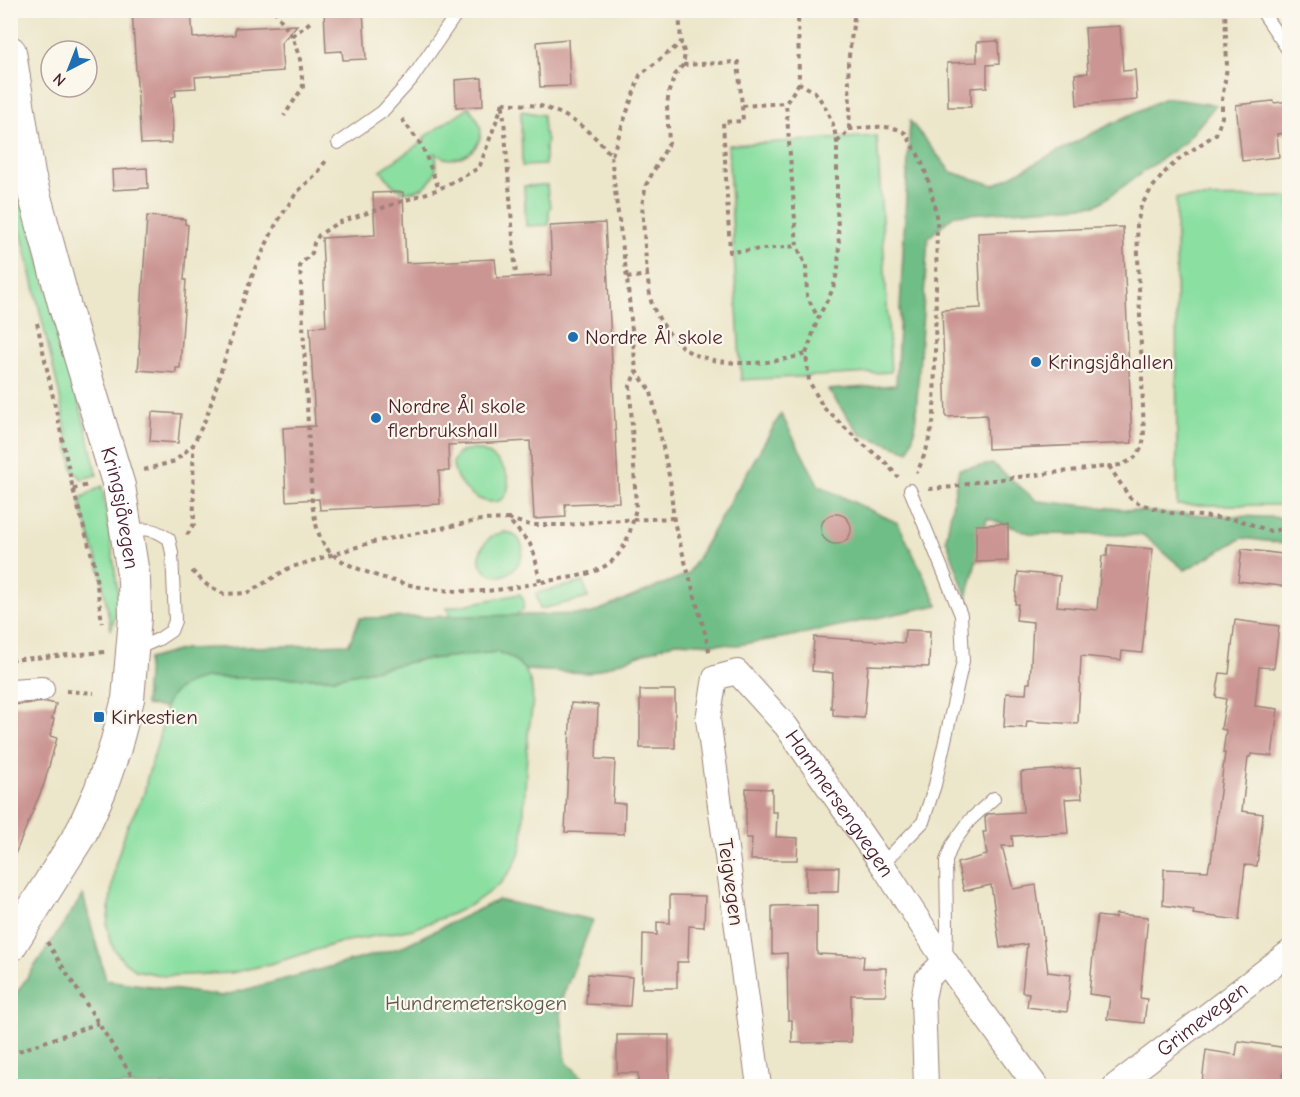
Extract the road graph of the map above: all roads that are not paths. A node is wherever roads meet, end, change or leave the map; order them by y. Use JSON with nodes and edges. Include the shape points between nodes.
{"nodes":[{"id":1,"x":459,"y":10,"type":"edge"},
{"id":2,"x":1261,"y":10,"type":"edge"},
{"id":3,"x":10,"y":51,"type":"edge"},
{"id":4,"x":1290,"y":53,"type":"edge"},
{"id":5,"x":338,"y":143,"type":"dead end"},
{"id":6,"x":910,"y":490,"type":"road end"},
{"id":7,"x":127,"y":531,"type":"junction"},
{"id":8,"x":133,"y":650,"type":"junction"},
{"id":9,"x":715,"y":678,"type":"joint"},
{"id":10,"x":42,"y":689,"type":"dead end"},
{"id":11,"x":10,"y":691,"type":"edge"},
{"id":12,"x":994,"y":798,"type":"dead end"},
{"id":13,"x":882,"y":864,"type":"junction"},
{"id":14,"x":10,"y":946,"type":"edge"},
{"id":15,"x":1290,"y":952,"type":"edge"},
{"id":16,"x":945,"y":961,"type":"junction"},
{"id":17,"x":759,"y":1086,"type":"edge"},
{"id":18,"x":926,"y":1086,"type":"edge"},
{"id":19,"x":1036,"y":1086,"type":"edge"},
{"id":20,"x":1115,"y":1086,"type":"edge"}],
"edges":[{"from":1,"to":5,"type":"lane","via":[[411,80],[382,112]]},
{"from":2,"to":4,"type":"lane"},
{"from":3,"to":7,"type":"street","name":"Kringsjåvegen","via":[[24,175],[119,486]]},
{"from":6,"to":13,"type":"lane","via":[[961,615],[963,661],[923,822]]},
{"from":7,"to":8,"type":"street","name":"Kringsjåvegen","via":[[134,580]]},
{"from":7,"to":8,"type":"lane","via":[[158,531],[170,539],[172,553],[175,621],[171,631]]},
{"from":8,"to":14,"type":"street","name":"Kringsjåvegen","via":[[128,699],[100,791],[81,832]]},
{"from":9,"to":13,"type":"street","name":"Hammersengvegen","via":[[737,672],[786,726]]},
{"from":9,"to":17,"type":"street","name":"Teigvegen","via":[[708,719]]},
{"from":10,"to":11,"type":"street"},
{"from":12,"to":16,"type":"lane","via":[[969,820],[946,861]]},
{"from":13,"to":16,"type":"street","name":"Hammersengvegen"},
{"from":15,"to":20,"type":"street","name":"Grimevegen"},
{"from":16,"to":18,"type":"street","via":[[927,979],[923,999]]},
{"from":16,"to":19,"type":"street","name":"Hammersengvegen"}]}
